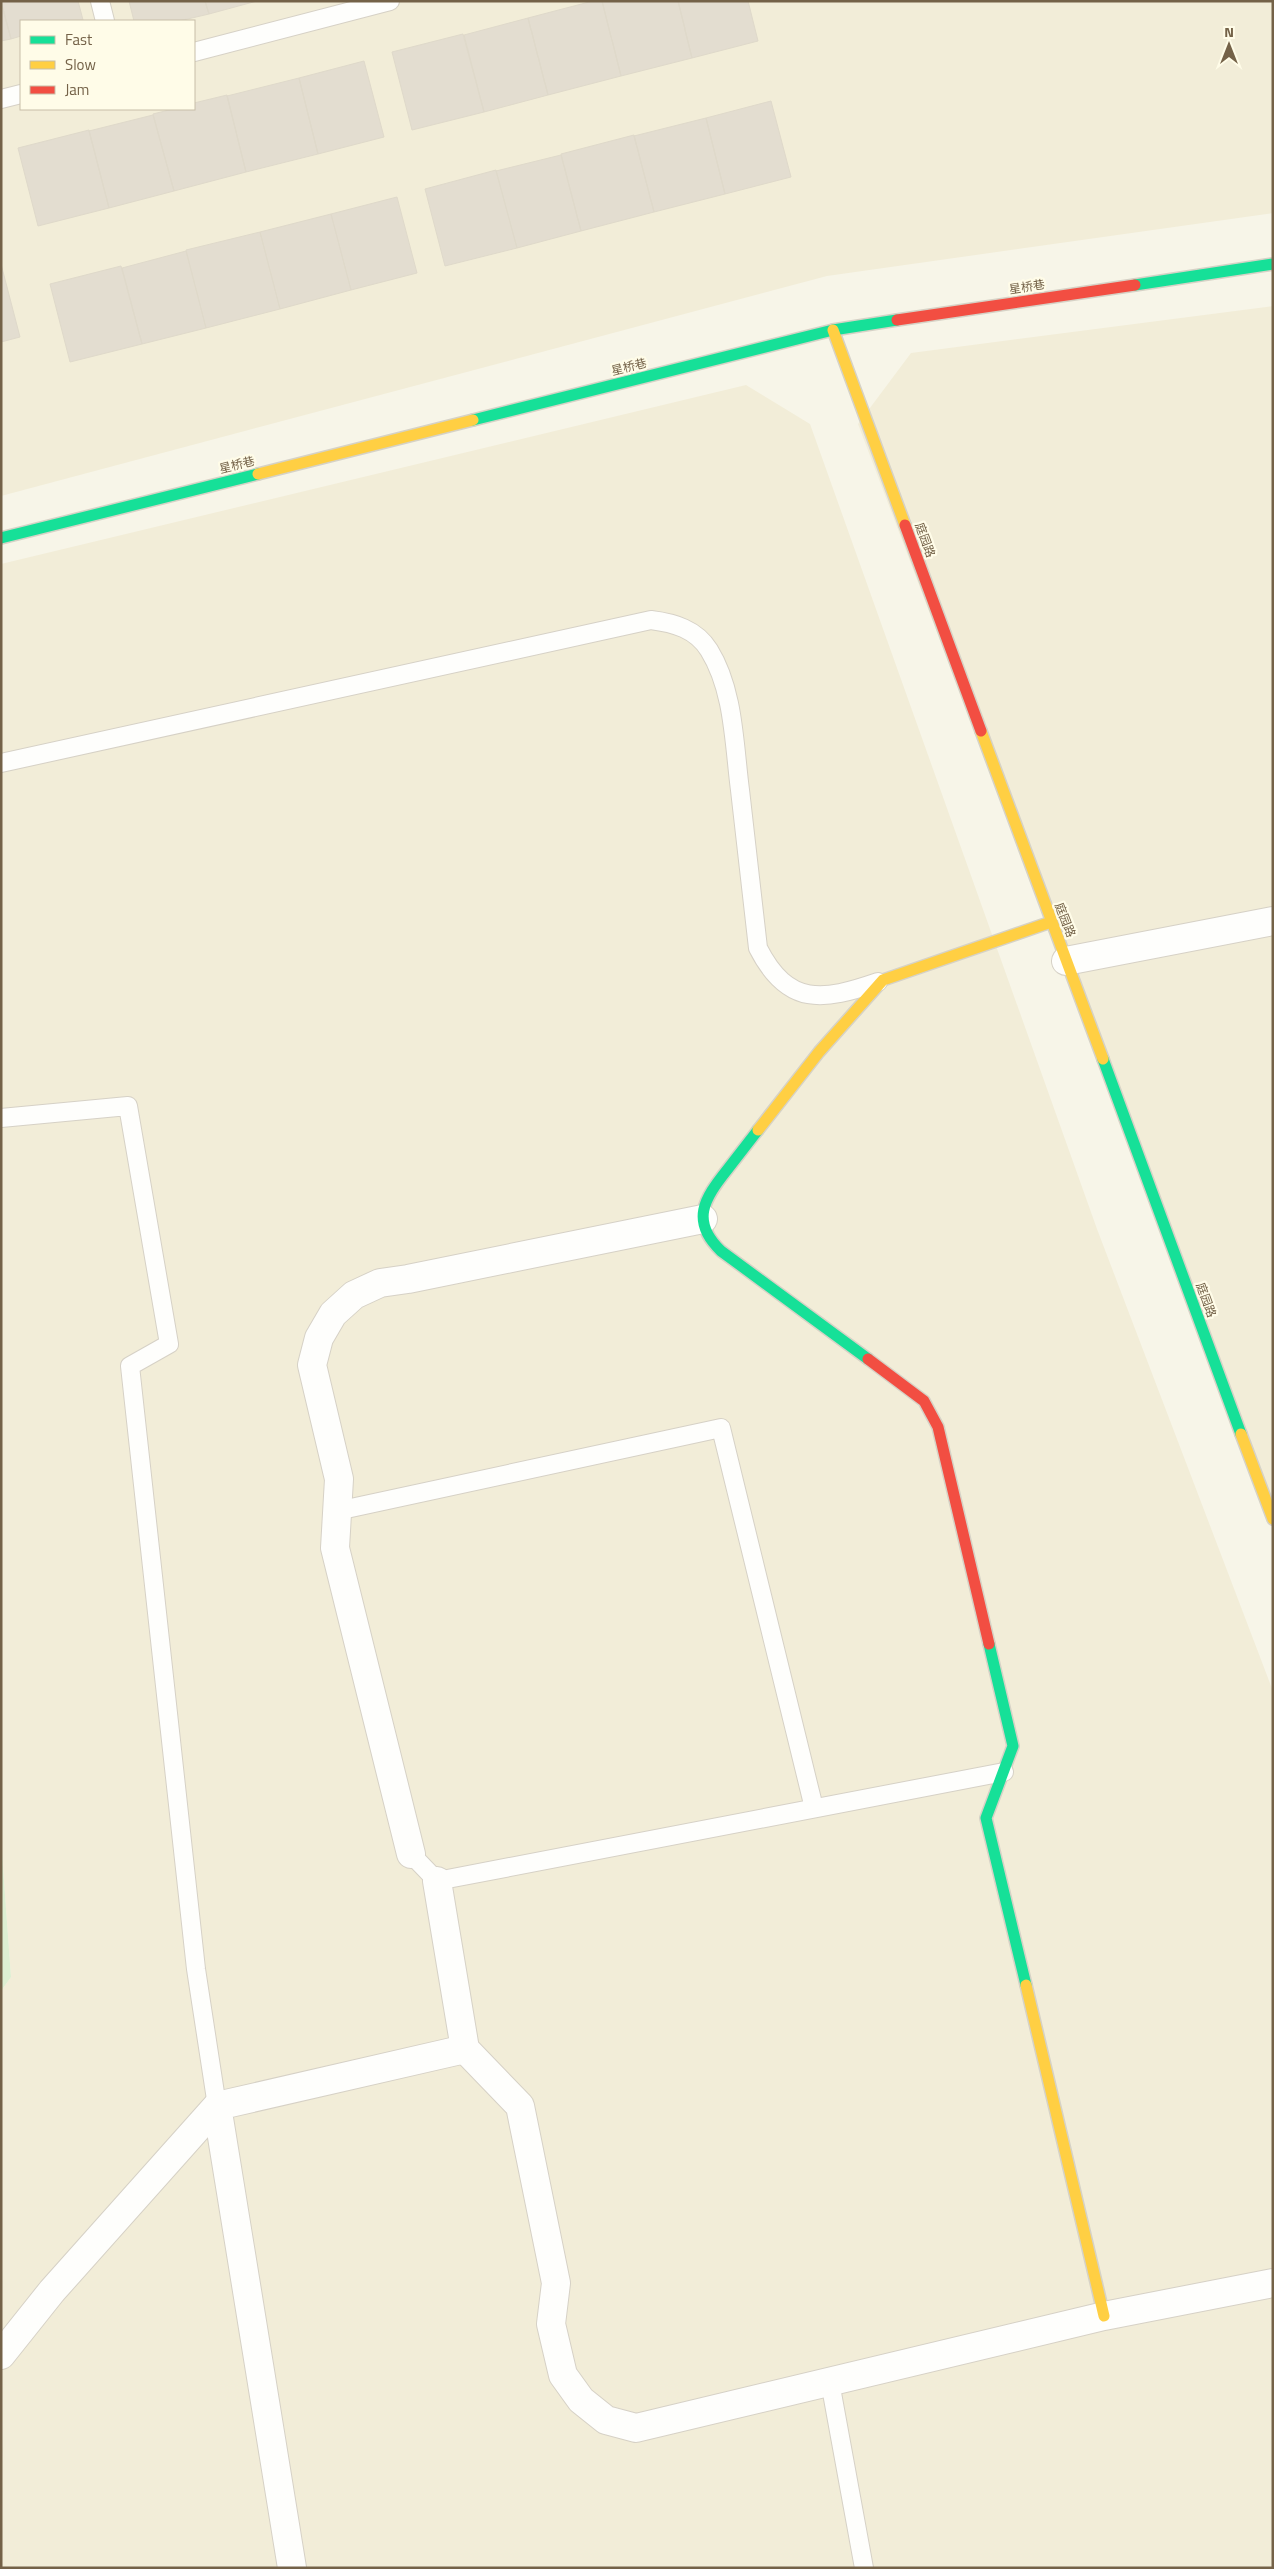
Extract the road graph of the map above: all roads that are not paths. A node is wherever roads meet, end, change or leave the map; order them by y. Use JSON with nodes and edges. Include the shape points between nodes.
{"nodes":[{"id":1,"x":100,"y":1,"type":"edge"},
{"id":2,"x":390,"y":1,"type":"edge"},
{"id":3,"x":105,"y":20,"type":"edge"},
{"id":4,"x":195,"y":52,"type":"edge"},
{"id":5,"x":20,"y":94,"type":"edge"},
{"id":6,"x":1,"y":99,"type":"edge"},
{"id":7,"x":1273,"y":264,"type":"edge"},
{"id":8,"x":833,"y":330,"type":"junction"},
{"id":9,"x":1,"y":538,"type":"edge"},
{"id":10,"x":1,"y":763,"type":"edge"},
{"id":11,"x":1273,"y":921,"type":"edge"},
{"id":12,"x":1051,"y":922,"type":"junction"},
{"id":13,"x":1066,"y":961,"type":"junction"},
{"id":14,"x":883,"y":980,"type":"junction"},
{"id":15,"x":1,"y":1118,"type":"edge"},
{"id":16,"x":702,"y":1219,"type":"junction"},
{"id":17,"x":337,"y":1511,"type":"junction"},
{"id":18,"x":1273,"y":1520,"type":"edge"},
{"id":19,"x":1004,"y":1772,"type":"junction"},
{"id":20,"x":814,"y":1808,"type":"junction"},
{"id":21,"x":411,"y":1854,"type":"joint"},
{"id":22,"x":437,"y":1881,"type":"junction"},
{"id":23,"x":465,"y":2049,"type":"junction"},
{"id":24,"x":218,"y":2106,"type":"junction"},
{"id":25,"x":1273,"y":2284,"type":"edge"},
{"id":26,"x":1104,"y":2316,"type":"junction"},
{"id":27,"x":1,"y":2355,"type":"edge"},
{"id":28,"x":830,"y":2382,"type":"junction"},
{"id":29,"x":292,"y":2568,"type":"edge"},
{"id":30,"x":864,"y":2568,"type":"edge"}],
"edges":[{"from":1,"to":3,"type":"lane"},
{"from":2,"to":4,"type":"lane"},
{"from":5,"to":6,"type":"lane"},
{"from":7,"to":8,"type":"street","name":"星桥巷"},
{"from":8,"to":9,"type":"street","name":"星桥巷"},
{"from":8,"to":12,"type":"street","name":"庭园路"},
{"from":10,"to":14,"type":"lane","via":[[651,620],[673,623],[693,633],[709,649],[730,710],[758,948],[768,967],[782,982],[801,992],[822,997],[843,994]]},
{"from":11,"to":13,"type":"street"},
{"from":12,"to":13,"type":"street","name":"庭园路"},
{"from":12,"to":14,"type":"street"},
{"from":13,"to":18,"type":"street","name":"庭园路"},
{"from":14,"to":16,"type":"street","via":[[819,1052],[708,1194]]},
{"from":15,"to":24,"type":"lane","via":[[128,1106],[169,1344],[130,1366],[196,1969]]},
{"from":16,"to":17,"type":"street","via":[[380,1283],[354,1295],[333,1314],[319,1338],[312,1365],[339,1479]]},
{"from":16,"to":19,"type":"street","via":[[705,1232],[721,1251],[924,1401],[938,1427],[1013,1746]]},
{"from":17,"to":20,"type":"lane","via":[[721,1428]]},
{"from":17,"to":21,"type":"street","via":[[335,1548]]},
{"from":19,"to":20,"type":"lane"},
{"from":19,"to":26,"type":"street","via":[[986,1818]]},
{"from":20,"to":22,"type":"lane"},
{"from":21,"to":22,"type":"lane"},
{"from":22,"to":23,"type":"street"},
{"from":23,"to":24,"type":"street"},
{"from":23,"to":28,"type":"street","via":[[520,2106],[556,2283],[551,2324],[563,2375],[581,2400],[606,2420],[636,2428]]},
{"from":24,"to":27,"type":"street","via":[[52,2291]]},
{"from":24,"to":29,"type":"street"},
{"from":25,"to":26,"type":"street"},
{"from":26,"to":28,"type":"street"},
{"from":28,"to":30,"type":"lane"}]}
